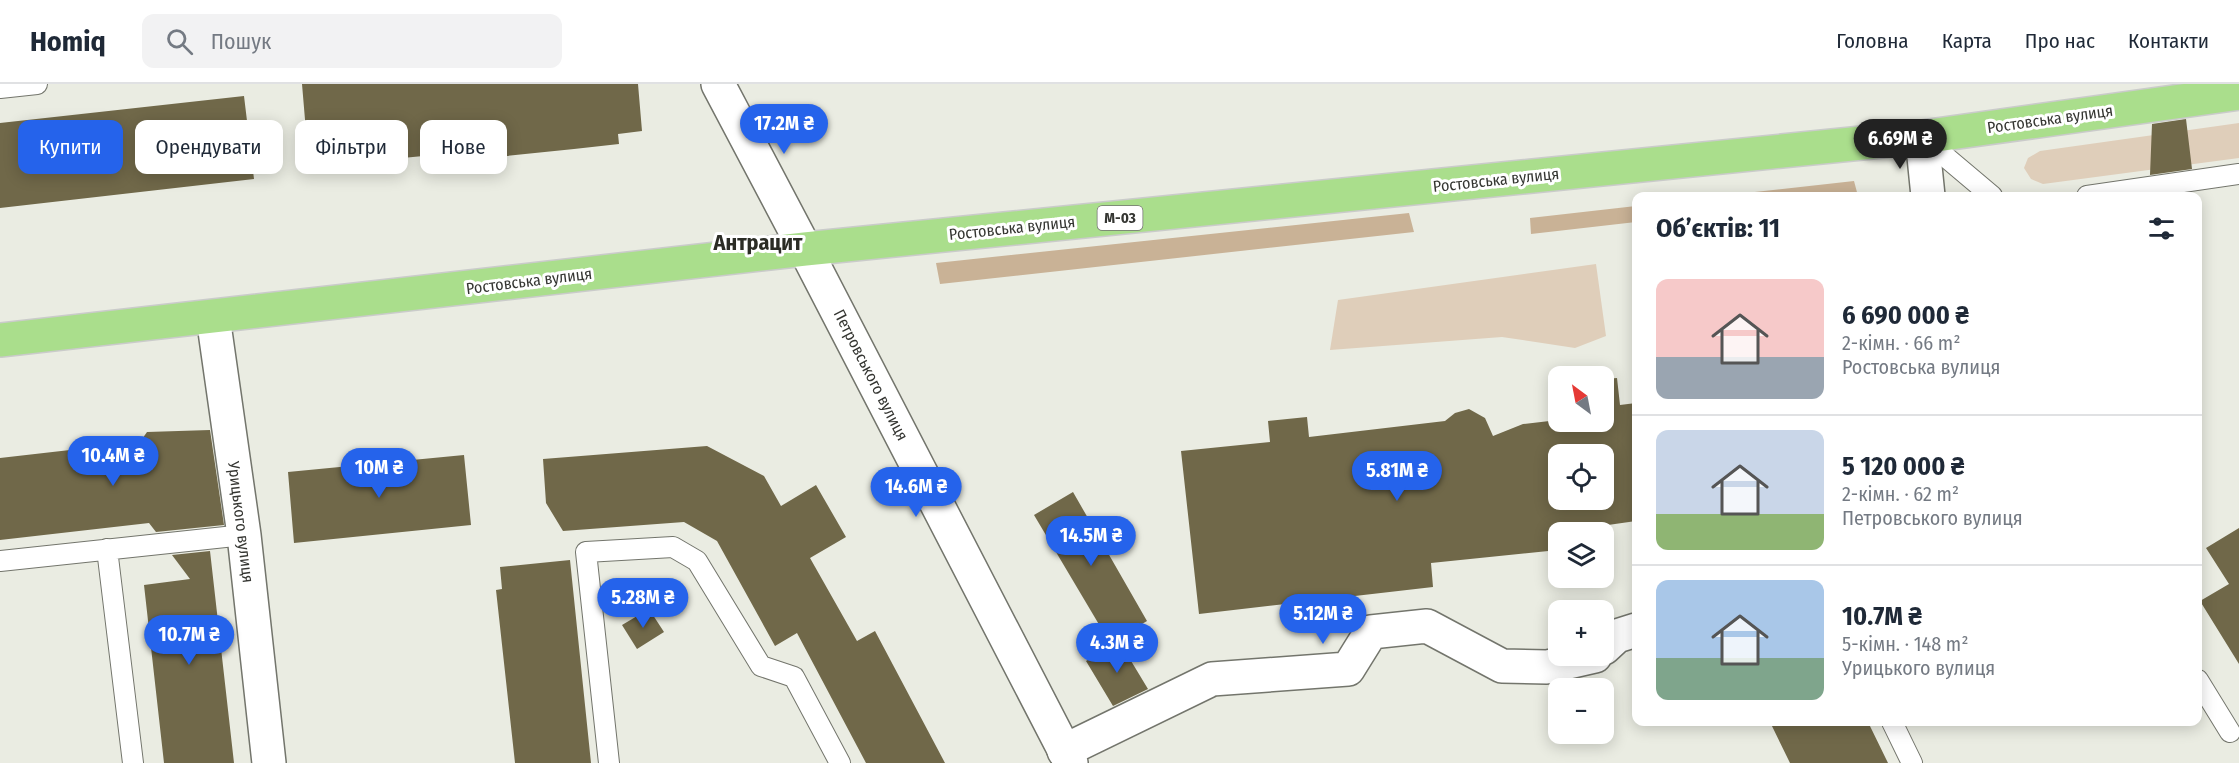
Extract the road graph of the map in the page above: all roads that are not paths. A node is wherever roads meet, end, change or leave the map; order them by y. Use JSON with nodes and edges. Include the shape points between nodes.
{"nodes":[{"id":1,"x":37,"y":84,"type":"edge"},
{"id":2,"x":718,"y":84,"type":"edge"},
{"id":3,"x":0,"y":88,"type":"edge"},
{"id":4,"x":2239,"y":93,"type":"edge"},
{"id":5,"x":1922,"y":137,"type":"junction"},
{"id":6,"x":2239,"y":174,"type":"edge"},
{"id":7,"x":1928,"y":192,"type":"edge"},
{"id":8,"x":1987,"y":192,"type":"edge"},
{"id":9,"x":2115,"y":192,"type":"edge"},
{"id":10,"x":805,"y":249,"type":"junction"},
{"id":11,"x":213,"y":318,"type":"junction"},
{"id":12,"x":0,"y":340,"type":"edge"},
{"id":13,"x":244,"y":535,"type":"junction"},
{"id":14,"x":107,"y":549,"type":"junction"},
{"id":15,"x":0,"y":561,"type":"edge"},
{"id":16,"x":1632,"y":631,"type":"edge"},
{"id":17,"x":1614,"y":639,"type":"edge"},
{"id":18,"x":1551,"y":666,"type":"edge"},
{"id":19,"x":2202,"y":686,"type":"edge"},
{"id":20,"x":1894,"y":726,"type":"edge"},
{"id":21,"x":2230,"y":732,"type":"dead end"},
{"id":22,"x":1068,"y":757,"type":"edge"},
{"id":23,"x":132,"y":763,"type":"edge"},
{"id":24,"x":268,"y":763,"type":"edge"},
{"id":25,"x":609,"y":763,"type":"edge"},
{"id":26,"x":840,"y":763,"type":"edge"},
{"id":27,"x":1912,"y":763,"type":"edge"}],
"edges":[{"from":1,"to":3,"type":"lane"},
{"from":2,"to":10,"type":"street","name":"Петровського вулиця"},
{"from":4,"to":5,"type":"highway","name":"Ростовська вулиця","number":"М-03"},
{"from":5,"to":7,"type":"street"},
{"from":5,"to":8,"type":"lane"},
{"from":5,"to":10,"type":"highway","name":"Ростовська вулиця","number":"М-03"},
{"from":6,"to":9,"type":"lane"},
{"from":10,"to":11,"type":"highway","name":"Ростовська вулиця","number":"М-03"},
{"from":10,"to":22,"type":"street","name":"Петровського вулиця"},
{"from":11,"to":12,"type":"highway","name":"Ростовська вулиця","number":"М-03"},
{"from":11,"to":13,"type":"street","name":"Урицького вулиця"},
{"from":13,"to":14,"type":"lane"},
{"from":13,"to":24,"type":"street","name":"Урицького вулиця"},
{"from":14,"to":15,"type":"lane"},
{"from":14,"to":23,"type":"lane"},
{"from":16,"to":17,"type":"street"},
{"from":18,"to":22,"type":"street","via":[[1503,666],[1426,626],[1371,632],[1348,669],[1212,679]]},
{"from":19,"to":21,"type":"lane"},
{"from":20,"to":27,"type":"lane"},
{"from":25,"to":26,"type":"lane","via":[[586,552],[674,547],[698,561],[761,666],[795,677]]}]}
